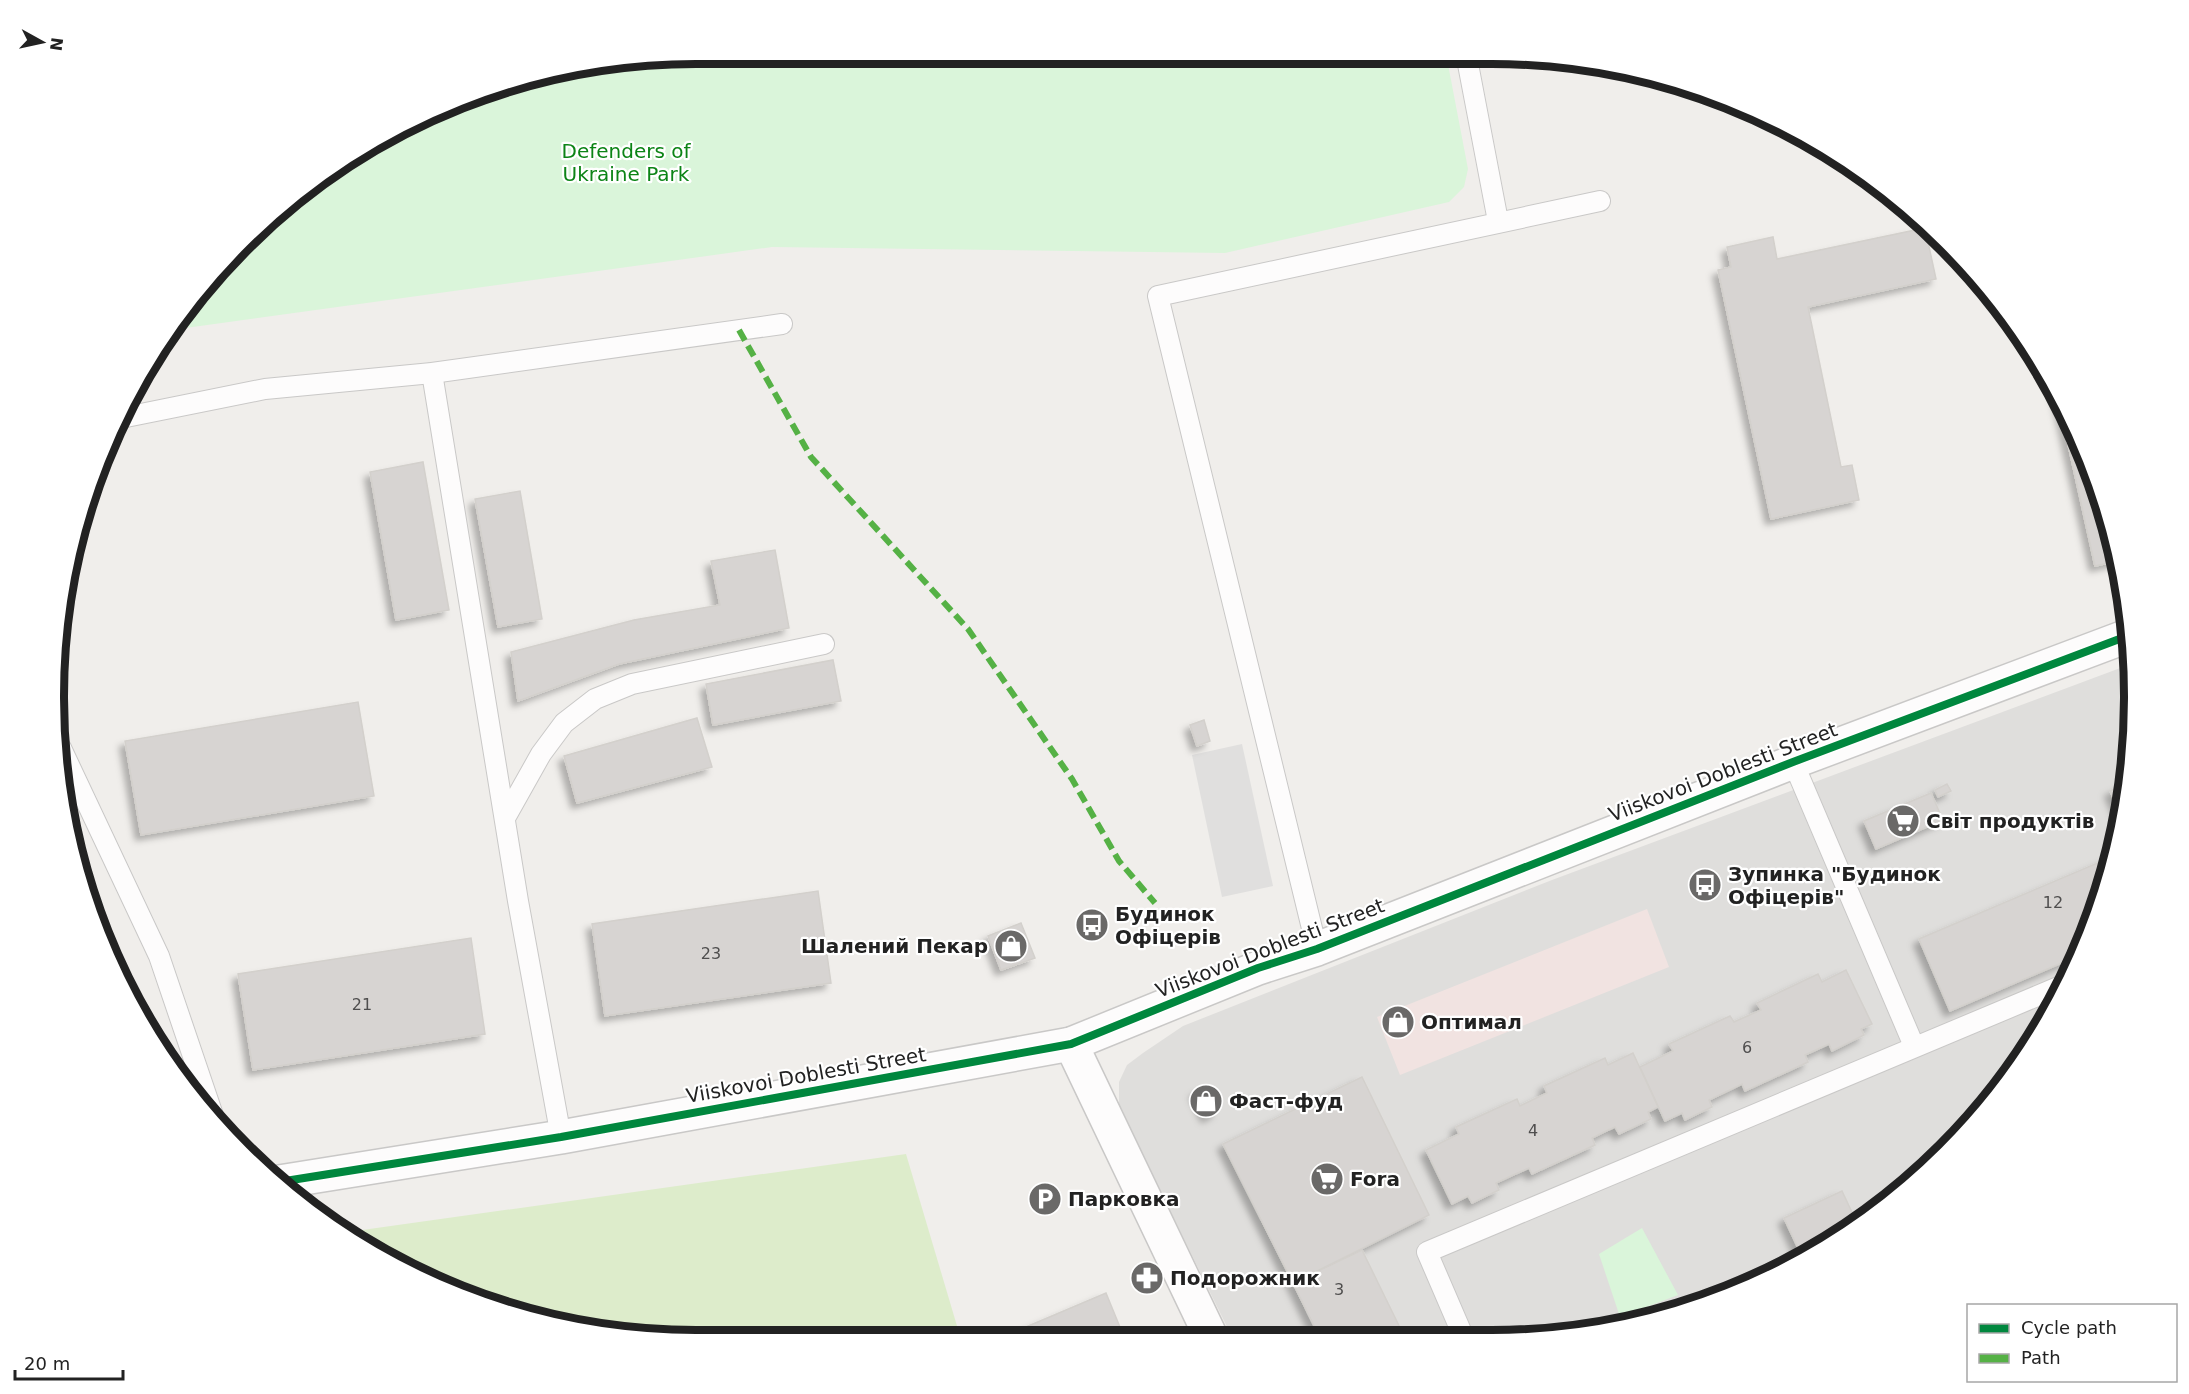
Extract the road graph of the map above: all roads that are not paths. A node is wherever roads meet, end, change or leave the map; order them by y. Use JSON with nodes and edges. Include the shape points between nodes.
{"nodes":[{"id":1,"x":1468,"y":64,"type":"edge"},
{"id":2,"x":1600,"y":201,"type":"dead end"},
{"id":3,"x":1498,"y":221,"type":"junction"},
{"id":4,"x":782,"y":324,"type":"dead end"},
{"id":5,"x":432,"y":372,"type":"junction"},
{"id":6,"x":130,"y":416,"type":"edge"},
{"id":7,"x":2121,"y":639,"type":"edge"},
{"id":8,"x":824,"y":644,"type":"dead end"},
{"id":9,"x":1792,"y":762,"type":"junction"},
{"id":10,"x":68,"y":764,"type":"edge"},
{"id":11,"x":505,"y":818,"type":"junction"},
{"id":12,"x":1317,"y":949,"type":"junction"},
{"id":13,"x":2052,"y":989,"type":"edge"},
{"id":14,"x":1071,"y":1044,"type":"junction"},
{"id":15,"x":1914,"y":1046,"type":"junction"},
{"id":16,"x":207,"y":1096,"type":"edge"},
{"id":17,"x":561,"y":1137,"type":"junction"},
{"id":18,"x":289,"y":1180,"type":"edge"},
{"id":19,"x":1207,"y":1330,"type":"edge"},
{"id":20,"x":1461,"y":1330,"type":"edge"}],
"edges":[{"from":1,"to":3,"type":"lane"},
{"from":2,"to":3,"type":"lane"},
{"from":3,"to":12,"type":"lane","via":[[1158,296]]},
{"from":4,"to":5,"type":"lane"},
{"from":5,"to":6,"type":"lane","via":[[265,389]]},
{"from":5,"to":11,"type":"lane"},
{"from":7,"to":9,"type":"street","name":"Viiskovoi Doblesti Street"},
{"from":8,"to":11,"type":"lane","via":[[632,684],[595,699],[564,723],[552,738]]},
{"from":9,"to":12,"type":"street","name":"Viiskovoi Doblesti Street"},
{"from":9,"to":15,"type":"lane"},
{"from":10,"to":16,"type":"lane","via":[[159,956]]},
{"from":11,"to":17,"type":"lane"},
{"from":12,"to":14,"type":"street","name":"Viiskovoi Doblesti Street","via":[[1258,968]]},
{"from":13,"to":15,"type":"lane"},
{"from":14,"to":17,"type":"street","name":"Viiskovoi Doblesti Street"},
{"from":14,"to":19,"type":"street"},
{"from":15,"to":20,"type":"lane","via":[[1427,1252]]},
{"from":17,"to":18,"type":"street","name":"Viiskovoi Doblesti Street"}]}
